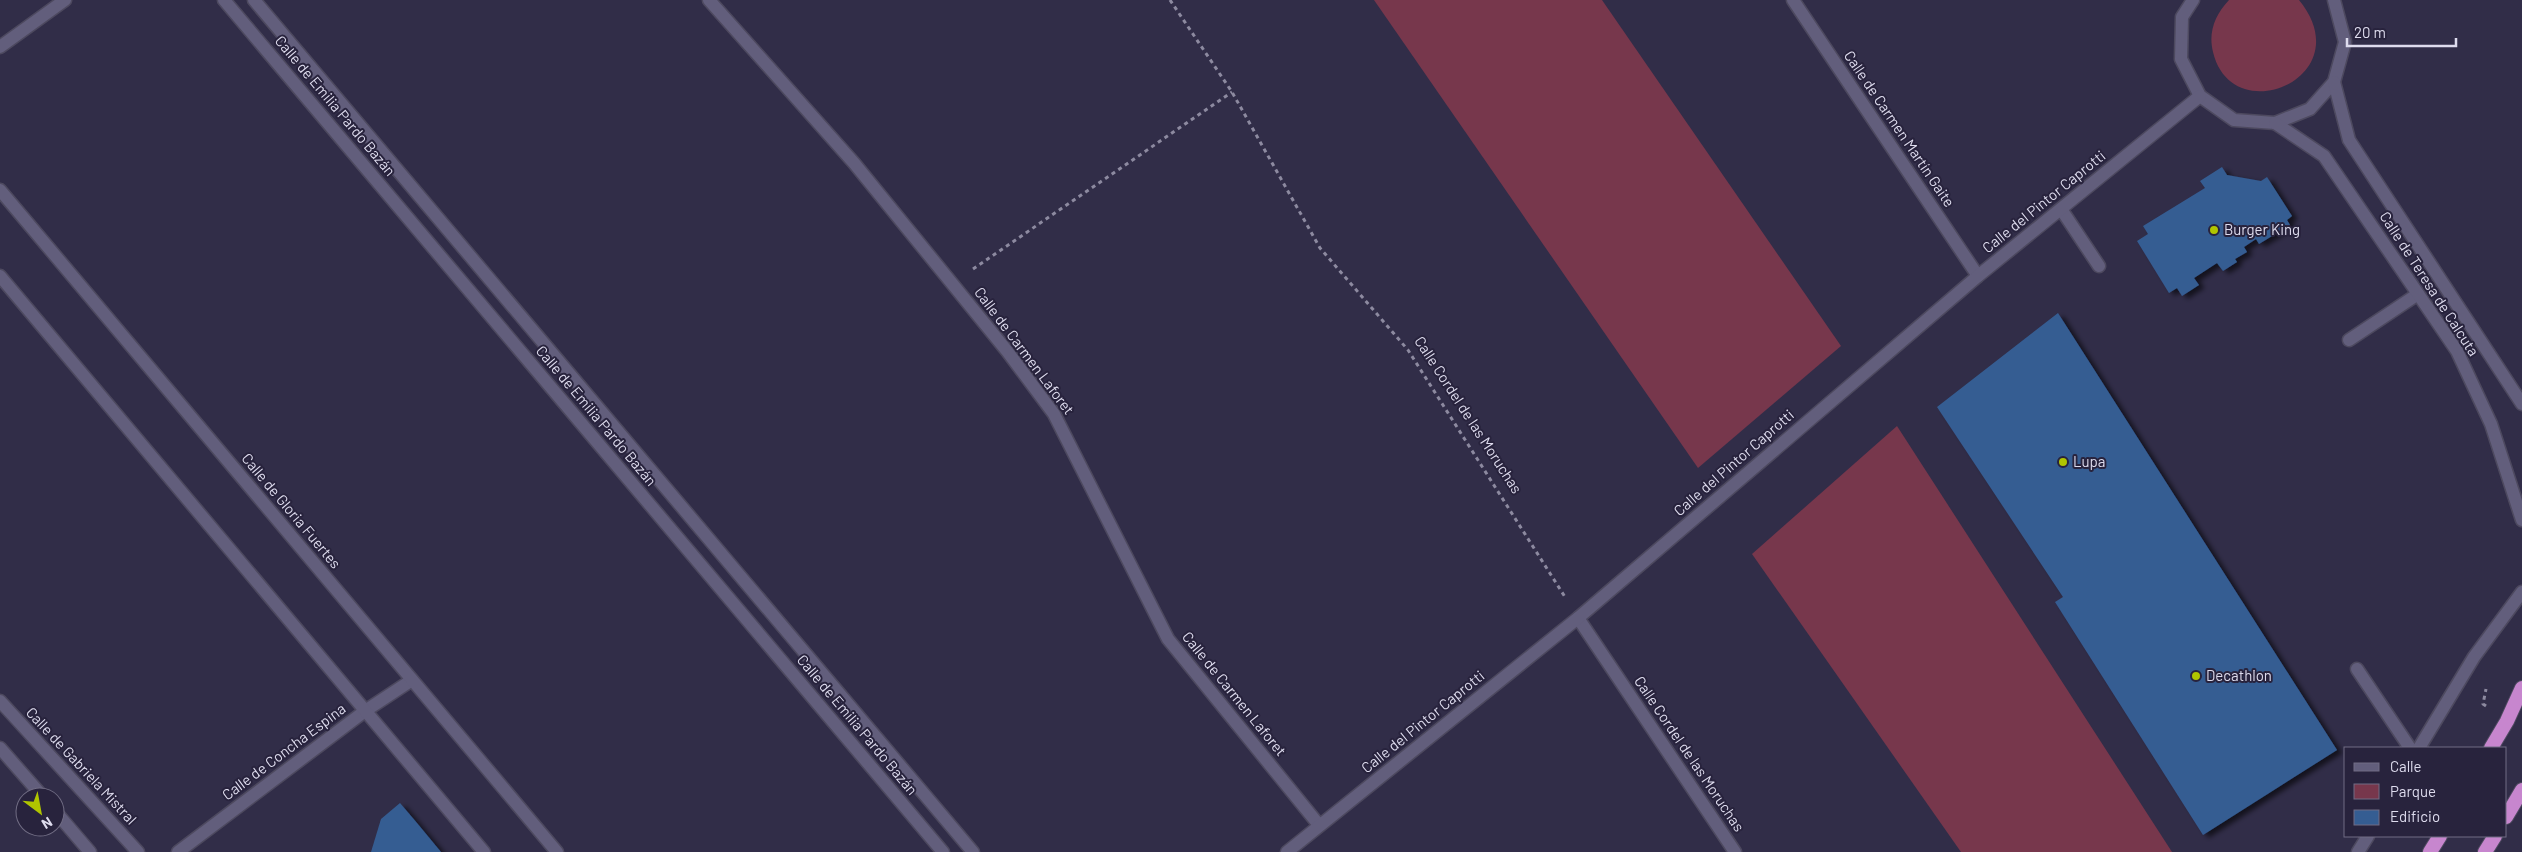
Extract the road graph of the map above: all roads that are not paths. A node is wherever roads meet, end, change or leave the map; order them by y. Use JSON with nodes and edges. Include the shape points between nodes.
{"nodes":[{"id":1,"x":65,"y":0,"type":"edge"},
{"id":2,"x":224,"y":0,"type":"edge"},
{"id":3,"x":254,"y":0,"type":"edge"},
{"id":4,"x":709,"y":0,"type":"edge"},
{"id":5,"x":1793,"y":0,"type":"edge"},
{"id":6,"x":2193,"y":0,"type":"edge"},
{"id":7,"x":2334,"y":0,"type":"edge"},
{"id":8,"x":0,"y":47,"type":"edge"},
{"id":9,"x":2334,"y":82,"type":"junction"},
{"id":10,"x":2200,"y":96,"type":"junction"},
{"id":11,"x":2275,"y":123,"type":"junction"},
{"id":12,"x":0,"y":190,"type":"edge"},
{"id":13,"x":2061,"y":209,"type":"junction"},
{"id":14,"x":2099,"y":266,"type":"dead end"},
{"id":15,"x":0,"y":276,"type":"edge"},
{"id":16,"x":1978,"y":276,"type":"junction"},
{"id":17,"x":2418,"y":294,"type":"junction"},
{"id":18,"x":2349,"y":340,"type":"dead end"},
{"id":19,"x":2522,"y":404,"type":"edge"},
{"id":20,"x":2522,"y":520,"type":"edge"},
{"id":21,"x":2522,"y":592,"type":"edge"},
{"id":22,"x":1578,"y":618,"type":"junction"},
{"id":23,"x":2357,"y":669,"type":"dead end"},
{"id":24,"x":412,"y":680,"type":"junction"},
{"id":25,"x":2522,"y":688,"type":"edge"},
{"id":26,"x":0,"y":701,"type":"edge"},
{"id":27,"x":365,"y":711,"type":"junction"},
{"id":28,"x":2409,"y":747,"type":"edge"},
{"id":29,"x":2420,"y":747,"type":"edge"},
{"id":30,"x":2492,"y":747,"type":"edge"},
{"id":31,"x":0,"y":748,"type":"edge"},
{"id":32,"x":33,"y":787,"type":"edge"},
{"id":33,"x":2522,"y":790,"type":"edge"},
{"id":34,"x":2507,"y":815,"type":"edge"},
{"id":35,"x":65,"y":823,"type":"edge"},
{"id":36,"x":1319,"y":825,"type":"junction"},
{"id":37,"x":2367,"y":837,"type":"edge"},
{"id":38,"x":2439,"y":837,"type":"edge"},
{"id":39,"x":2494,"y":837,"type":"edge"},
{"id":40,"x":90,"y":852,"type":"edge"},
{"id":41,"x":138,"y":852,"type":"edge"},
{"id":42,"x":178,"y":852,"type":"edge"},
{"id":43,"x":484,"y":852,"type":"edge"},
{"id":44,"x":557,"y":852,"type":"edge"},
{"id":45,"x":943,"y":852,"type":"edge"},
{"id":46,"x":973,"y":852,"type":"edge"},
{"id":47,"x":1287,"y":852,"type":"edge"},
{"id":48,"x":1735,"y":852,"type":"edge"},
{"id":49,"x":2358,"y":852,"type":"edge"},
{"id":50,"x":2430,"y":852,"type":"edge"},
{"id":51,"x":2485,"y":852,"type":"edge"}],
"edges":[{"from":1,"to":8,"type":"street"},
{"from":2,"to":45,"type":"street","name":"Calle de Emilia Pardo Bazán"},
{"from":3,"to":46,"type":"street","name":"Calle de Emilia Pardo Bazán"},
{"from":4,"to":36,"type":"street","name":"Calle de Carmen Laforet","via":[[854,163],[1054,414],[1168,639]]},
{"from":5,"to":16,"type":"street","name":"Calle de Carmen Martín Gaite"},
{"from":6,"to":10,"type":"street","via":[[2182,18],[2181,59]]},
{"from":7,"to":9,"type":"street","via":[[2345,42]]},
{"from":9,"to":11,"type":"street","via":[[2310,109]]},
{"from":9,"to":19,"type":"street","name":"Calle de Teresa de Calcuta","via":[[2349,140]]},
{"from":10,"to":11,"type":"street","via":[[2234,120]]},
{"from":10,"to":13,"type":"street","name":"Calle del Pintor Caprotti"},
{"from":11,"to":17,"type":"street","name":"Calle de Teresa de Calcuta","via":[[2324,156]]},
{"from":12,"to":24,"type":"street","name":"Calle de Gloria Fuertes"},
{"from":13,"to":14,"type":"street"},
{"from":13,"to":16,"type":"street","name":"Calle del Pintor Caprotti"},
{"from":15,"to":27,"type":"street"},
{"from":16,"to":22,"type":"street","name":"Calle del Pintor Caprotti"},
{"from":17,"to":18,"type":"street"},
{"from":17,"to":20,"type":"street","name":"Calle de Teresa de Calcuta","via":[[2457,351],[2492,424]]},
{"from":21,"to":29,"type":"street","via":[[2474,657]]},
{"from":22,"to":36,"type":"street","name":"Calle del Pintor Caprotti"},
{"from":22,"to":48,"type":"street","name":"Calle Cordel de las Moruchas"},
{"from":23,"to":28,"type":"street"},
{"from":24,"to":27,"type":"street","name":"Calle de Concha Espina"},
{"from":24,"to":44,"type":"street","name":"Calle de Gloria Fuertes"},
{"from":25,"to":30,"type":"highway"},
{"from":26,"to":41,"type":"street","name":"Calle de Gabriela Mistral"},
{"from":27,"to":42,"type":"street","name":"Calle de Concha Espina"},
{"from":27,"to":43,"type":"street"},
{"from":31,"to":32,"type":"street"},
{"from":33,"to":34,"type":"highway"},
{"from":35,"to":40,"type":"street"},
{"from":36,"to":47,"type":"street","name":"Calle del Pintor Caprotti"},
{"from":37,"to":49,"type":"street"},
{"from":38,"to":50,"type":"highway"},
{"from":39,"to":51,"type":"highway"}]}
